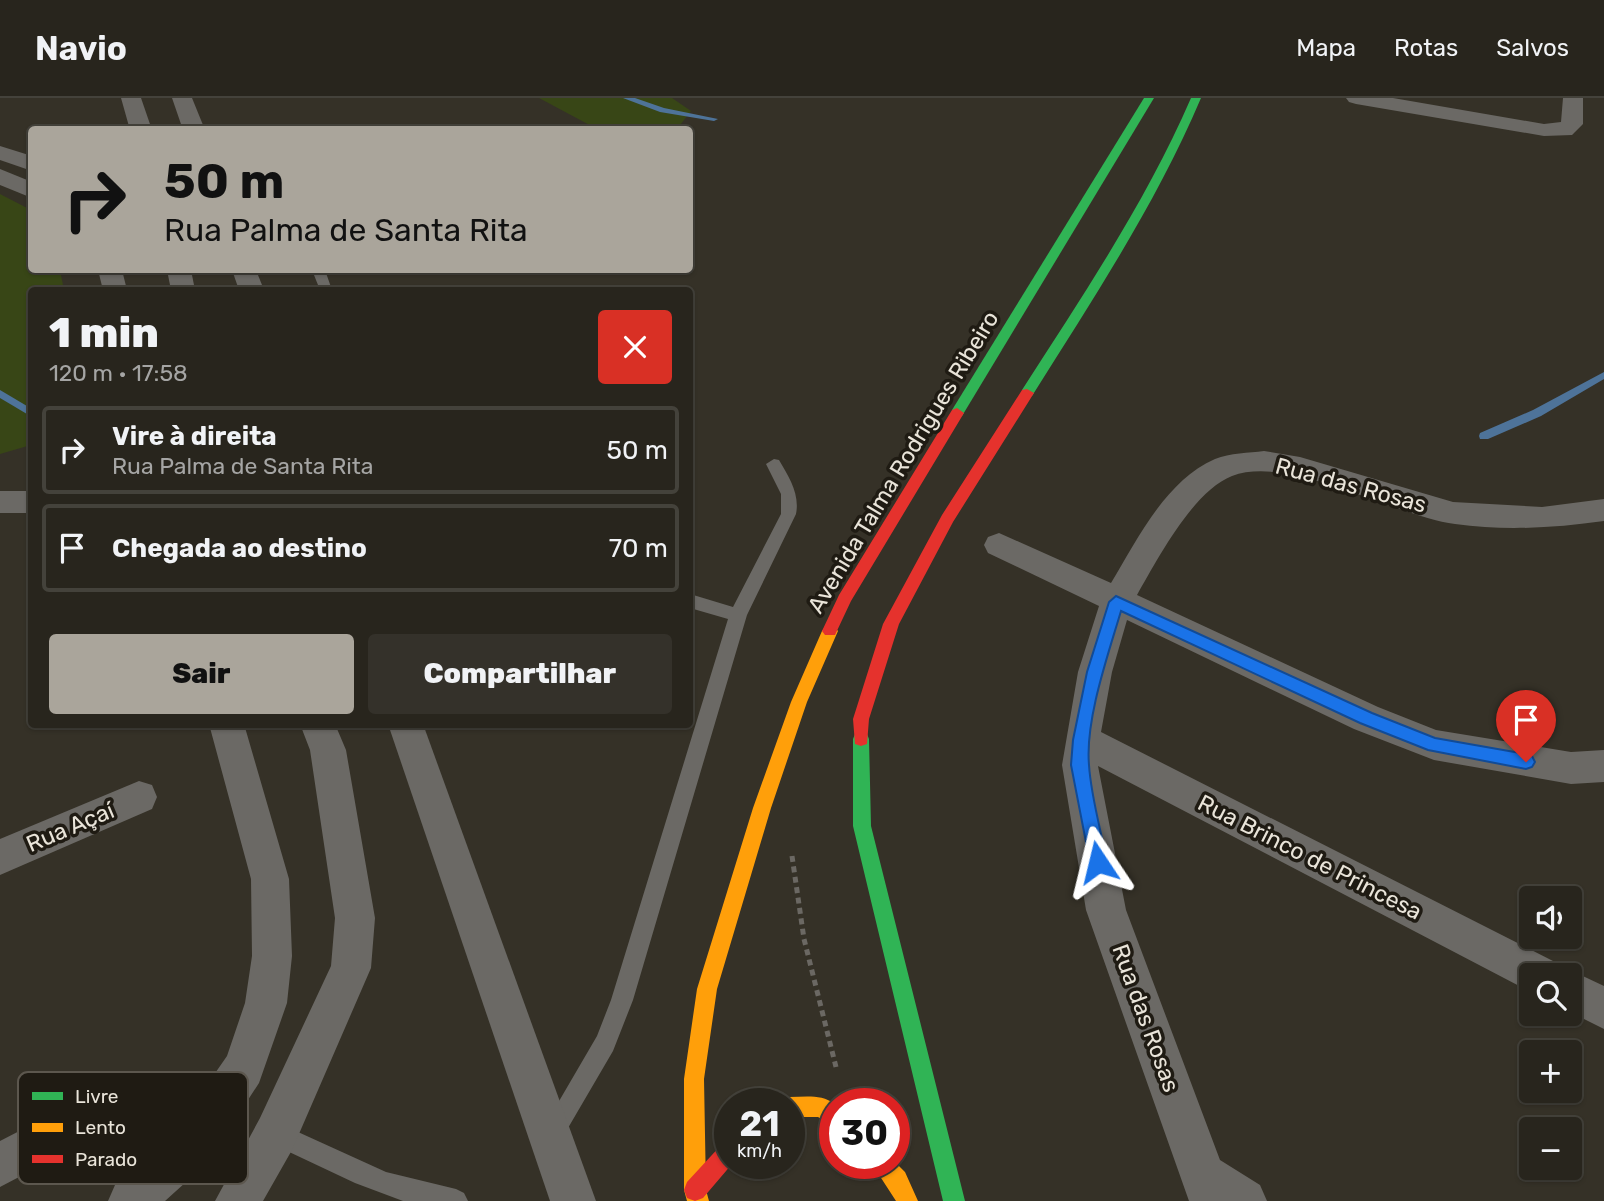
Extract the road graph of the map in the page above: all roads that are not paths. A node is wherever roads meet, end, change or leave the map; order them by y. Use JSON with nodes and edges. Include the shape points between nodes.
{"nodes":[{"id":1,"x":131,"y":98,"type":"edge"},
{"id":2,"x":183,"y":98,"type":"edge"},
{"id":3,"x":1149,"y":98,"type":"edge"},
{"id":4,"x":1196,"y":98,"type":"edge"},
{"id":5,"x":1356,"y":98,"type":"edge"},
{"id":6,"x":1573,"y":98,"type":"edge"},
{"id":7,"x":140,"y":126,"type":"edge"},
{"id":8,"x":193,"y":126,"type":"edge"},
{"id":9,"x":0,"y":153,"type":"edge"},
{"id":10,"x":28,"y":163,"type":"edge"},
{"id":11,"x":0,"y":176,"type":"edge"},
{"id":12,"x":28,"y":189,"type":"edge"},
{"id":13,"x":774,"y":464,"type":"dead end"},
{"id":14,"x":0,"y":502,"type":"edge"},
{"id":15,"x":28,"y":502,"type":"edge"},
{"id":16,"x":1602,"y":512,"type":"edge"},
{"id":17,"x":999,"y":545,"type":"dead end"},
{"id":18,"x":693,"y":602,"type":"edge"},
{"id":19,"x":1116,"y":602,"type":"junction"},
{"id":20,"x":738,"y":615,"type":"junction"},
{"id":21,"x":227,"y":728,"type":"edge"},
{"id":22,"x":319,"y":728,"type":"edge"},
{"id":23,"x":406,"y":728,"type":"edge"},
{"id":24,"x":1082,"y":740,"type":"junction"},
{"id":25,"x":1604,"y":766,"type":"edge"},
{"id":26,"x":139,"y":797,"type":"dead end"},
{"id":27,"x":0,"y":857,"type":"edge"},
{"id":28,"x":1519,"y":965,"type":"edge"},
{"id":29,"x":1582,"y":996,"type":"edge"},
{"id":30,"x":1604,"y":1008,"type":"edge"},
{"id":31,"x":241,"y":1072,"type":"edge"},
{"id":32,"x":276,"y":1134,"type":"junction"},
{"id":33,"x":551,"y":1135,"type":"junction"},
{"id":34,"x":18,"y":1155,"type":"edge"},
{"id":35,"x":0,"y":1165,"type":"edge"},
{"id":36,"x":714,"y":1171,"type":"edge"},
{"id":37,"x":896,"y":1179,"type":"edge"},
{"id":38,"x":248,"y":1183,"type":"edge"},
{"id":39,"x":150,"y":1184,"type":"edge"},
{"id":40,"x":248,"y":1184,"type":"edge"},
{"id":41,"x":1208,"y":1188,"type":"edge"},
{"id":42,"x":694,"y":1197,"type":"edge"},
{"id":43,"x":131,"y":1201,"type":"edge"},
{"id":44,"x":238,"y":1201,"type":"edge"},
{"id":45,"x":456,"y":1201,"type":"edge"},
{"id":46,"x":573,"y":1201,"type":"edge"},
{"id":47,"x":907,"y":1201,"type":"edge"},
{"id":48,"x":954,"y":1201,"type":"edge"},
{"id":49,"x":1244,"y":1201,"type":"edge"}],
"edges":[{"from":1,"to":7,"type":"street"},
{"from":2,"to":8,"type":"street"},
{"from":3,"to":42,"type":"main road","name":"Avenida Talma Rodrigues Ribeiro","via":[[844,599],[799,702],[707,989],[694,1079]]},
{"from":4,"to":48,"type":"main road","via":[[1149,201],[947,519],[891,624],[861,719],[862,826]]},
{"from":5,"to":6,"type":"street","via":[[1544,130],[1563,130],[1572,124]]},
{"from":9,"to":10,"type":"street"},
{"from":11,"to":12,"type":"street"},
{"from":13,"to":20,"type":"lane","via":[[790,507]]},
{"from":14,"to":15,"type":"street"},
{"from":16,"to":19,"type":"street","name":"Rua das Rosas","via":[[1542,518],[1453,513],[1300,467],[1264,461],[1224,467],[1194,489],[1165,520]]},
{"from":17,"to":19,"type":"street"},
{"from":18,"to":20,"type":"lane"},
{"from":19,"to":24,"type":"street","name":"Rua das Rosas","via":[[1095,672]]},
{"from":19,"to":25,"type":"street","via":[[1434,745],[1571,768]]},
{"from":20,"to":33,"type":"lane","via":[[622,1000],[605,1043]]},
{"from":21,"to":31,"type":"street","via":[[270,879],[272,956],[266,1003]]},
{"from":22,"to":32,"type":"street","via":[[328,750],[355,918],[351,968]]},
{"from":23,"to":33,"type":"street"},
{"from":24,"to":28,"type":"street","name":"Rua Brinco de Princesa"},
{"from":24,"to":41,"type":"street","name":"Rua das Rosas","via":[[1080,765],[1106,910]]},
{"from":26,"to":27,"type":"street","name":"Rua Açaí"},
{"from":29,"to":30,"type":"street"},
{"from":32,"to":38,"type":"street"},
{"from":32,"to":45,"type":"lane","via":[[348,1170],[424,1197]]},
{"from":33,"to":46,"type":"street"},
{"from":34,"to":35,"type":"street"},
{"from":36,"to":42,"type":"main road"},
{"from":37,"to":47,"type":"main road"},
{"from":39,"to":43,"type":"street"},
{"from":40,"to":44,"type":"street"},
{"from":41,"to":49,"type":"street"}]}
